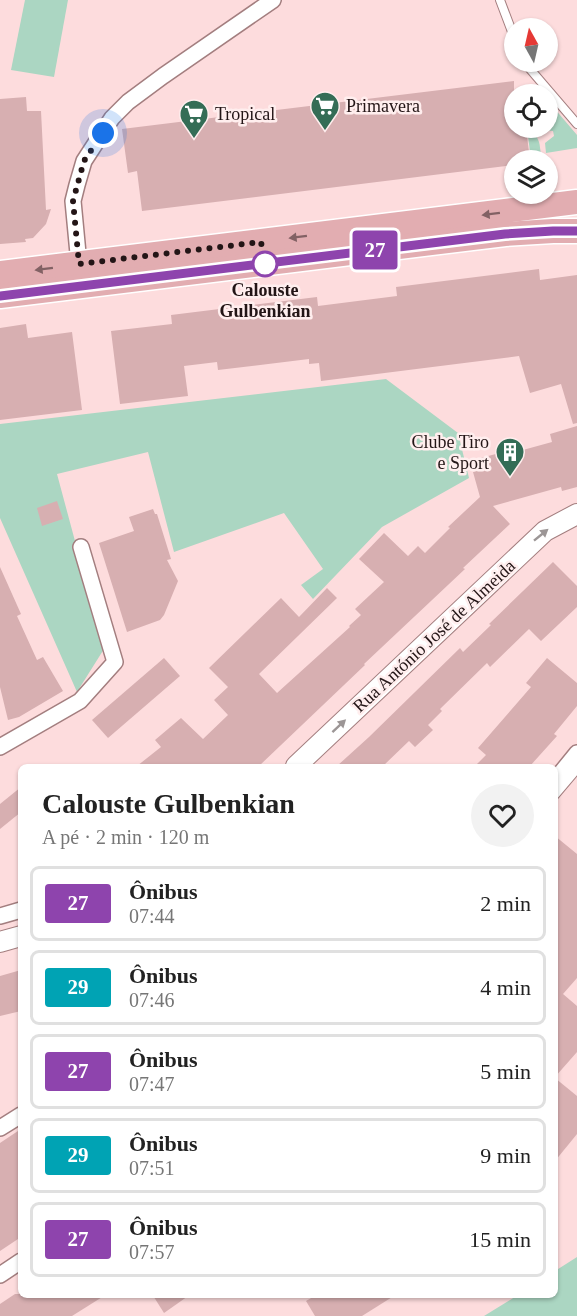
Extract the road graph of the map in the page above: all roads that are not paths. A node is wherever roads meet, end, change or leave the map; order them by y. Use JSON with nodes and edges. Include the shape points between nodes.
{"nodes":[{"id":1,"x":273,"y":0,"type":"edge"},
{"id":2,"x":500,"y":0,"type":"edge"},
{"id":3,"x":507,"y":18,"type":"edge"},
{"id":4,"x":533,"y":72,"type":"edge"},
{"id":5,"x":577,"y":124,"type":"edge"},
{"id":6,"x":577,"y":202,"type":"edge"},
{"id":7,"x":577,"y":231,"type":"edge"},
{"id":8,"x":79,"y":264,"type":"junction"},
{"id":9,"x":0,"y":273,"type":"edge"},
{"id":10,"x":0,"y":296,"type":"edge"},
{"id":11,"x":577,"y":514,"type":"edge"},
{"id":12,"x":81,"y":547,"type":"dead end"},
{"id":13,"x":0,"y":747,"type":"edge"},
{"id":14,"x":577,"y":753,"type":"edge"},
{"id":15,"x":298,"y":764,"type":"edge"},
{"id":16,"x":577,"y":769,"type":"edge"},
{"id":17,"x":558,"y":776,"type":"edge"},
{"id":18,"x":558,"y":791,"type":"edge"},
{"id":19,"x":18,"y":911,"type":"edge"},
{"id":20,"x":0,"y":916,"type":"edge"},
{"id":21,"x":18,"y":937,"type":"edge"},
{"id":22,"x":0,"y":942,"type":"edge"},
{"id":23,"x":18,"y":1117,"type":"edge"},
{"id":24,"x":0,"y":1128,"type":"edge"},
{"id":25,"x":18,"y":1263,"type":"edge"},
{"id":26,"x":0,"y":1275,"type":"edge"}],
"edges":[{"from":1,"to":8,"type":"street","via":[[163,76],[112,118],[84,161],[73,201]]},
{"from":2,"to":3,"type":"lane"},
{"from":4,"to":5,"type":"lane"},
{"from":6,"to":8,"type":"main road","one_way":true},
{"from":7,"to":10,"type":"main road","via":[[505,234]]},
{"from":8,"to":9,"type":"main road","one_way":true},
{"from":15,"to":11,"type":"street","name":"Rua António José de Almeida","one_way":true,"via":[[544,531]]},
{"from":12,"to":13,"type":"street","via":[[115,662],[80,701]]},
{"from":14,"to":17,"type":"street"},
{"from":16,"to":18,"type":"lane"},
{"from":19,"to":20,"type":"street"},
{"from":21,"to":22,"type":"street"},
{"from":23,"to":24,"type":"street"},
{"from":25,"to":26,"type":"street"}]}
